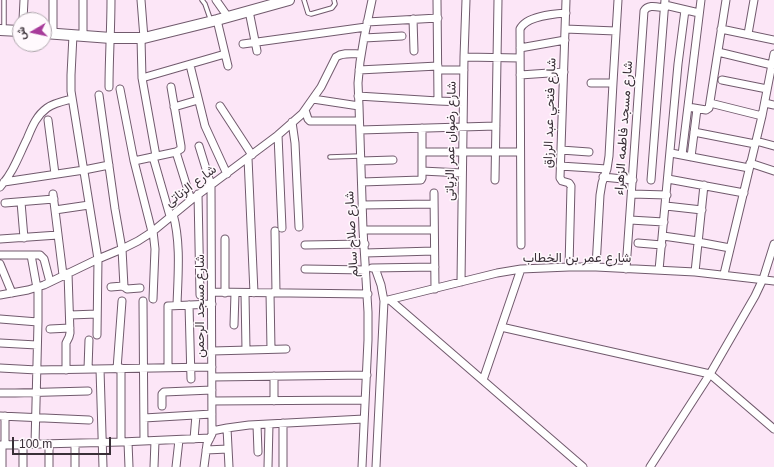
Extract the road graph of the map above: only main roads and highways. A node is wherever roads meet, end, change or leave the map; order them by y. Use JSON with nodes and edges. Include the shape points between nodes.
{"nodes":[{"id":1,"x":288,"y":0,"type":"edge"},
{"id":2,"x":268,"y":3,"type":"edge"},
{"id":3,"x":2,"y":30,"type":"edge"},
{"id":4,"x":12,"y":31,"type":"edge"},
{"id":5,"x":52,"y":33,"type":"edge"}],
"edges":[{"from":1,"to":2,"type":"main road"},
{"from":2,"to":5,"type":"main road","via":[[214,21],[142,38]]},
{"from":3,"to":4,"type":"main road"}]}
